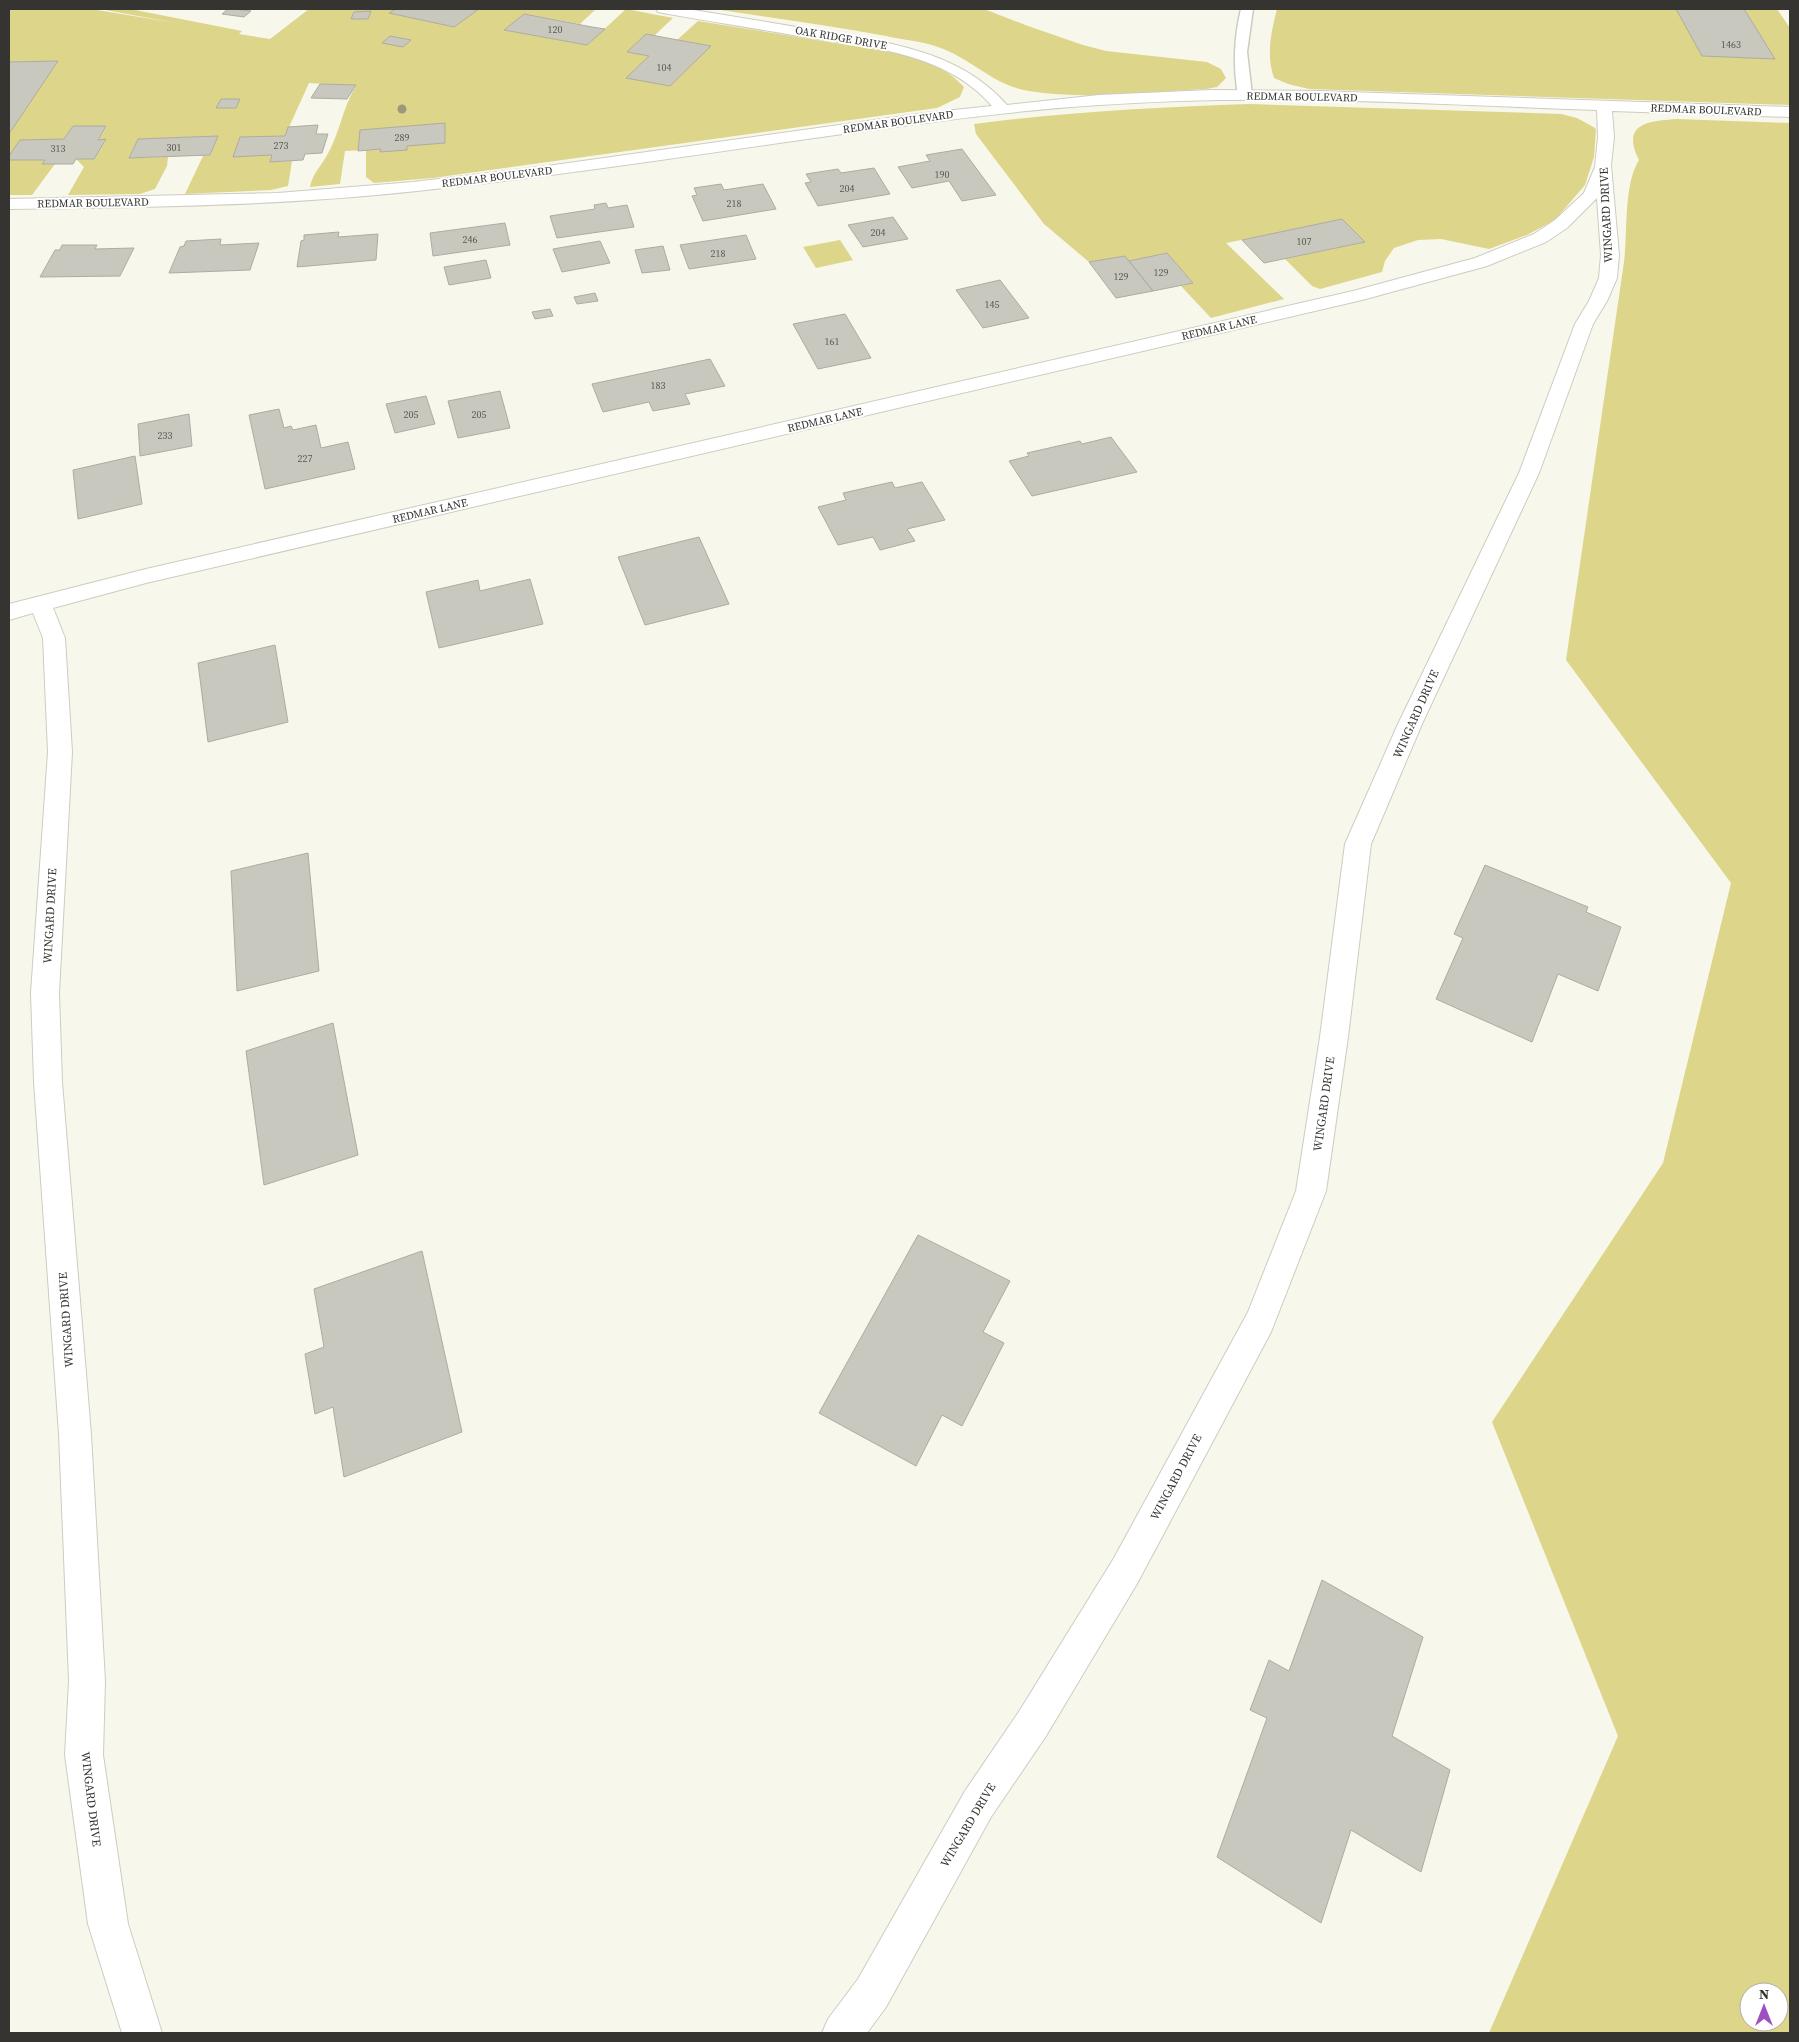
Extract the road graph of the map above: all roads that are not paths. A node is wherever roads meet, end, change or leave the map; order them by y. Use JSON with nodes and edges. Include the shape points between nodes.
{"nodes":[{"id":1,"x":663,"y":9,"type":"edge"},
{"id":2,"x":1247,"y":9,"type":"edge"},
{"id":3,"x":1245,"y":95,"type":"junction"},
{"id":4,"x":1604,"y":106,"type":"junction"},
{"id":5,"x":1002,"y":109,"type":"junction"},
{"id":6,"x":1790,"y":112,"type":"edge"},
{"id":7,"x":1603,"y":165,"type":"junction"},
{"id":8,"x":9,"y":204,"type":"edge"},
{"id":9,"x":41,"y":604,"type":"junction"},
{"id":10,"x":9,"y":612,"type":"edge"},
{"id":11,"x":142,"y":2033,"type":"edge"},
{"id":12,"x":842,"y":2033,"type":"edge"}],
"edges":[{"from":1,"to":5,"type":"street","name":"OAK RIDGE DRIVE","via":[[866,42],[914,53],[966,76],[983,87]]},
{"from":2,"to":3,"type":"lane","via":[[1241,37],[1240,71]]},
{"from":3,"to":4,"type":"street","name":"REDMAR BOULEVARD"},
{"from":3,"to":5,"type":"street","name":"REDMAR BOULEVARD","via":[[1099,100]]},
{"from":4,"to":6,"type":"street","name":"REDMAR BOULEVARD"},
{"from":4,"to":7,"type":"street","name":"WINGARD DRIVE","via":[[1606,137]]},
{"from":5,"to":8,"type":"street","name":"REDMAR BOULEVARD","via":[[413,187],[278,198]]},
{"from":7,"to":9,"type":"street","name":"REDMAR LANE","via":[[1591,195],[1561,224],[1540,238],[1481,262],[1356,296]]},
{"from":7,"to":12,"type":"street","name":"WINGARD DRIVE","via":[[1610,255],[1608,278],[1584,324],[1529,473],[1410,724],[1358,844],[1311,1191],[1260,1321],[1126,1570],[1033,1723],[978,1804],[872,1993]]},
{"from":9,"to":10,"type":"street","name":"REDMAR LANE"},
{"from":9,"to":11,"type":"street","name":"WINGARD DRIVE","via":[[54,638],[60,752],[45,993],[87,1681],[84,1755],[108,1924]]}]}
